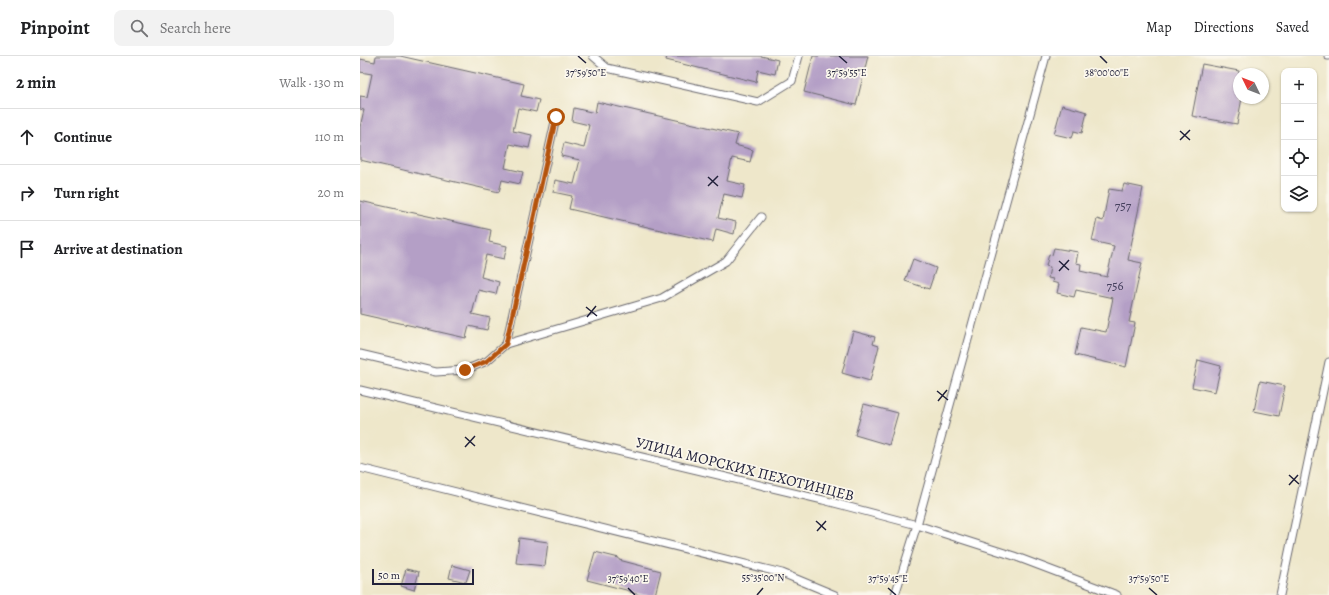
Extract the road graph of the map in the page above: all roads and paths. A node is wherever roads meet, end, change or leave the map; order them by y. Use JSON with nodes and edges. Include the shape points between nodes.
{"nodes":[{"id":1,"x":593,"y":56,"type":"edge"},
{"id":2,"x":799,"y":56,"type":"edge"},
{"id":3,"x":1046,"y":56,"type":"edge"},
{"id":4,"x":556,"y":117,"type":"dead end"},
{"id":5,"x":761,"y":217,"type":"dead end"},
{"id":6,"x":506,"y":344,"type":"junction"},
{"id":7,"x":360,"y":354,"type":"edge"},
{"id":8,"x":1329,"y":362,"type":"edge"},
{"id":9,"x":360,"y":390,"type":"edge"},
{"id":10,"x":360,"y":468,"type":"edge"},
{"id":11,"x":917,"y":524,"type":"junction"},
{"id":12,"x":835,"y":595,"type":"edge"},
{"id":13,"x":895,"y":595,"type":"edge"},
{"id":14,"x":1117,"y":595,"type":"edge"},
{"id":15,"x":1280,"y":595,"type":"edge"}],
"edges":[{"from":1,"to":2,"type":"lane","via":[[608,68],[758,102],[792,81]]},
{"from":3,"to":11,"type":"lane"},
{"from":4,"to":6,"type":"lane"},
{"from":5,"to":6,"type":"lane","via":[[726,260],[662,298]]},
{"from":6,"to":7,"type":"lane","via":[[487,361],[465,370],[436,372]]},
{"from":8,"to":15,"type":"lane"},
{"from":9,"to":11,"type":"lane","name":"УЛИЦА МОРСКИХ ПЕХОТИНЦЕВ"},
{"from":10,"to":12,"type":"lane","via":[[782,573]]},
{"from":11,"to":13,"type":"lane"},
{"from":11,"to":14,"type":"lane","name":"УЛИЦА МОРСКИХ ПЕХОТИНЦЕВ","via":[[1014,556]]}]}
